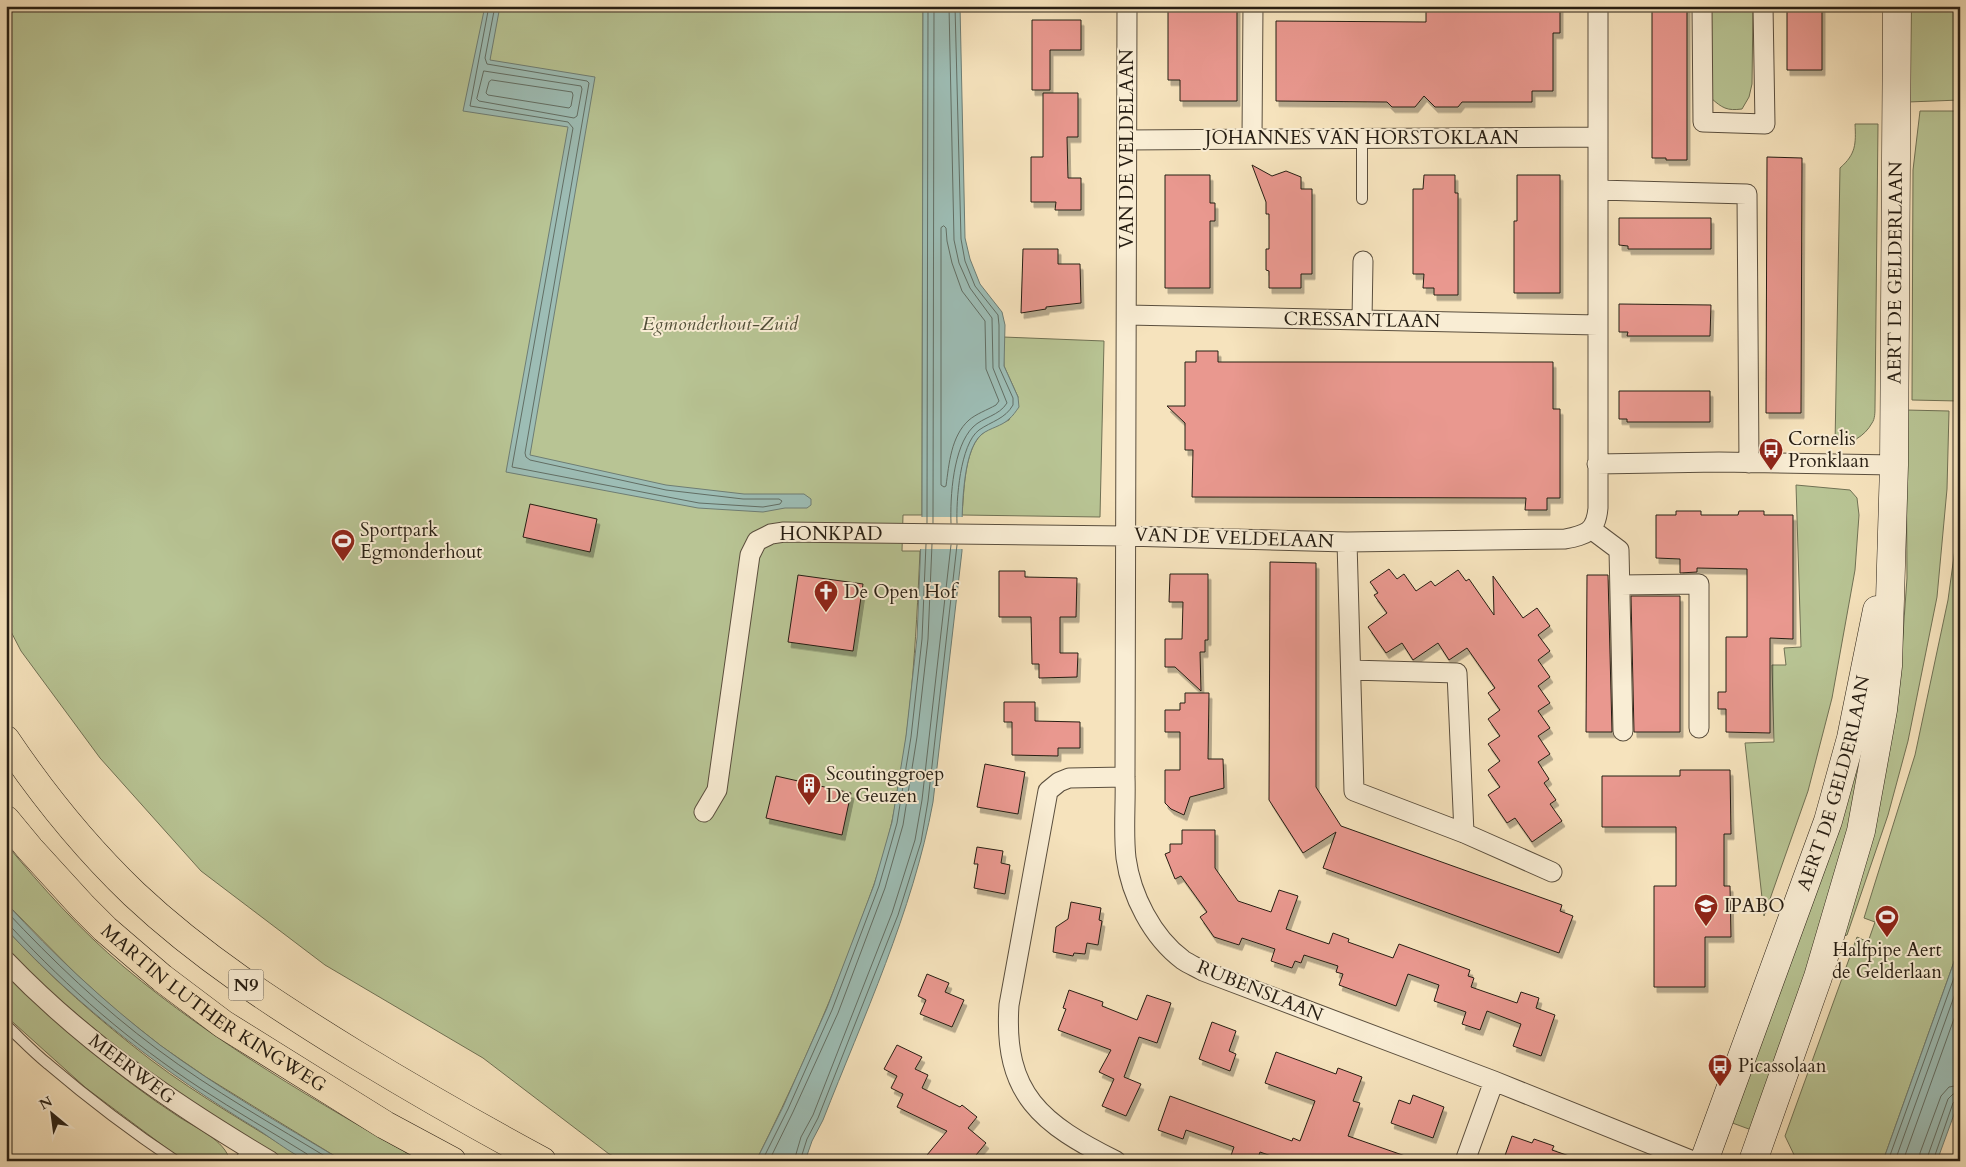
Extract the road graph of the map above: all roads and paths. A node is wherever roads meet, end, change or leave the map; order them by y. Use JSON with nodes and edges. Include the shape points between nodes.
{"nodes":[{"id":1,"x":1127,"y":6,"type":"edge"},
{"id":2,"x":1253,"y":6,"type":"edge"},
{"id":3,"x":1598,"y":6,"type":"edge"},
{"id":4,"x":1702,"y":6,"type":"edge"},
{"id":5,"x":1763,"y":6,"type":"edge"},
{"id":6,"x":1897,"y":6,"type":"edge"},
{"id":7,"x":1598,"y":137,"type":"junction"},
{"id":8,"x":1252,"y":138,"type":"junction"},
{"id":9,"x":1362,"y":138,"type":"junction"},
{"id":10,"x":1127,"y":140,"type":"junction"},
{"id":11,"x":1598,"y":190,"type":"junction"},
{"id":12,"x":1362,"y":199,"type":"dead end"},
{"id":13,"x":1363,"y":261,"type":"dead end"},
{"id":14,"x":1127,"y":315,"type":"junction"},
{"id":15,"x":1362,"y":320,"type":"junction"},
{"id":16,"x":1598,"y":326,"type":"junction"},
{"id":17,"x":1749,"y":463,"type":"junction"},
{"id":18,"x":1597,"y":464,"type":"junction"},
{"id":19,"x":1894,"y":465,"type":"junction"},
{"id":20,"x":1592,"y":530,"type":"junction"},
{"id":21,"x":1126,"y":536,"type":"junction"},
{"id":22,"x":1892,"y":541,"type":"junction"},
{"id":23,"x":1347,"y":542,"type":"junction"},
{"id":24,"x":1620,"y":585,"type":"junction"},
{"id":25,"x":1351,"y":670,"type":"junction"},
{"id":26,"x":1699,"y":728,"type":"dead end"},
{"id":27,"x":1624,"y":731,"type":"dead end"},
{"id":28,"x":6,"y":740,"type":"edge"},
{"id":29,"x":1125,"y":777,"type":"junction"},
{"id":30,"x":704,"y":812,"type":"dead end"},
{"id":31,"x":6,"y":820,"type":"edge"},
{"id":32,"x":1464,"y":833,"type":"junction"},
{"id":33,"x":1552,"y":872,"type":"dead end"},
{"id":34,"x":6,"y":961,"type":"edge"},
{"id":35,"x":6,"y":1025,"type":"edge"},
{"id":36,"x":1494,"y":1081,"type":"junction"},
{"id":37,"x":244,"y":1154,"type":"edge"},
{"id":38,"x":176,"y":1161,"type":"edge"},
{"id":39,"x":270,"y":1161,"type":"edge"},
{"id":40,"x":452,"y":1161,"type":"edge"},
{"id":41,"x":542,"y":1161,"type":"edge"},
{"id":42,"x":1116,"y":1161,"type":"edge"},
{"id":43,"x":1465,"y":1161,"type":"edge"},
{"id":44,"x":1693,"y":1161,"type":"edge"},
{"id":45,"x":1704,"y":1161,"type":"edge"},
{"id":46,"x":1753,"y":1161,"type":"edge"}],
"edges":[{"from":1,"to":10,"type":"street","name":"VAN DE VELDELAAN"},
{"from":2,"to":8,"type":"street"},
{"from":3,"to":7,"type":"street"},
{"from":4,"to":5,"type":"street","via":[[1703,122],[1765,124]]},
{"from":6,"to":19,"type":"street","name":"AERT DE GELDERLAAN"},
{"from":7,"to":9,"type":"street","name":"JOHANNES VAN HORSTOKLAAN"},
{"from":7,"to":11,"type":"street"},
{"from":8,"to":9,"type":"street","name":"JOHANNES VAN HORSTOKLAAN"},
{"from":8,"to":10,"type":"street","name":"JOHANNES VAN HORSTOKLAAN"},
{"from":9,"to":12,"type":"lane"},
{"from":10,"to":14,"type":"street","name":"VAN DE VELDELAAN"},
{"from":11,"to":16,"type":"street"},
{"from":11,"to":17,"type":"street","via":[[1747,194]]},
{"from":13,"to":15,"type":"street"},
{"from":14,"to":15,"type":"street","name":"CRESSANTLAAN"},
{"from":14,"to":21,"type":"street","name":"VAN DE VELDELAAN"},
{"from":15,"to":16,"type":"street","name":"CRESSANTLAAN"},
{"from":16,"to":18,"type":"street"},
{"from":17,"to":18,"type":"street"},
{"from":17,"to":19,"type":"street"},
{"from":18,"to":20,"type":"street","via":[[1597,520]]},
{"from":19,"to":22,"type":"street","name":"AERT DE GELDERLAAN"},
{"from":20,"to":23,"type":"street","name":"VAN DE VELDELAAN","via":[[1565,539]]},
{"from":20,"to":24,"type":"street","via":[[1619,550]]},
{"from":21,"to":23,"type":"street","name":"VAN DE VELDELAAN"},
{"from":21,"to":29,"type":"street","name":"RUBENSLAAN"},
{"from":21,"to":30,"type":"street","name":"HONKPAD","via":[[784,532],[757,540],[750,555],[717,790]]},
{"from":22,"to":45,"type":"street","name":"AERT DE GELDERLAAN","via":[[1851,738],[1828,821]]},
{"from":22,"to":46,"type":"street","name":"AERT DE GELDERLAAN","via":[[1888,666],[1861,831],[1818,977]]},
{"from":23,"to":25,"type":"street"},
{"from":24,"to":26,"type":"street","via":[[1699,584]]},
{"from":24,"to":27,"type":"street"},
{"from":25,"to":32,"type":"street","via":[[1354,790]]},
{"from":25,"to":32,"type":"street","via":[[1457,673]]},
{"from":28,"to":41,"type":"highway","name":"MARTIN LUTHER KINGWEG","number":"N9","via":[[82,839],[134,893],[177,931],[242,982],[308,1026]]},
{"from":29,"to":36,"type":"street","name":"RUBENSLAAN","via":[[1126,856],[1130,879],[1154,927],[1183,960],[1203,971]]},
{"from":29,"to":42,"type":"street","via":[[1069,778],[1048,791],[1008,1025],[1012,1060],[1030,1100],[1053,1125]]},
{"from":31,"to":40,"type":"highway","name":"MARTIN LUTHER KINGWEG","number":"N9","via":[[83,907],[162,978],[223,1024],[385,1124]]},
{"from":32,"to":33,"type":"street"},
{"from":34,"to":37,"type":"street","name":"MEERWEG","via":[[125,1067]]},
{"from":35,"to":38,"type":"lane","via":[[46,1063],[131,1132]]},
{"from":36,"to":43,"type":"street"},
{"from":36,"to":44,"type":"street","name":"RUBENSLAAN"},
{"from":37,"to":39,"type":"street","name":"MEERWEG"}]}
